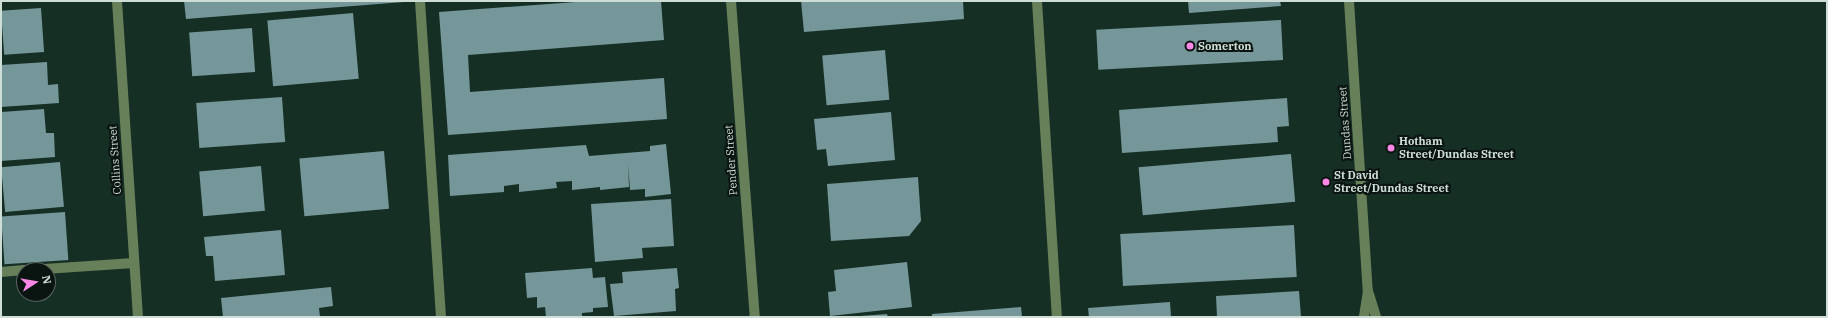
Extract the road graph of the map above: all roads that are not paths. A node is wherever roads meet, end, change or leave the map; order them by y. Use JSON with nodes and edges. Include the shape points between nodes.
{"nodes":[{"id":1,"x":117,"y":1,"type":"edge"},
{"id":2,"x":420,"y":1,"type":"edge"},
{"id":3,"x":731,"y":1,"type":"edge"},
{"id":4,"x":1036,"y":1,"type":"edge"},
{"id":5,"x":1349,"y":1,"type":"edge"},
{"id":6,"x":134,"y":263,"type":"junction"},
{"id":7,"x":56,"y":268,"type":"edge"},
{"id":8,"x":16,"y":271,"type":"edge"},
{"id":9,"x":1,"y":272,"type":"edge"},
{"id":10,"x":1368,"y":290,"type":"junction"},
{"id":11,"x":138,"y":317,"type":"edge"},
{"id":12,"x":441,"y":317,"type":"edge"},
{"id":13,"x":755,"y":317,"type":"edge"},
{"id":14,"x":1057,"y":317,"type":"edge"},
{"id":15,"x":1364,"y":317,"type":"edge"},
{"id":16,"x":1376,"y":317,"type":"edge"}],
"edges":[{"from":1,"to":6,"type":"street","name":"Collins Street"},
{"from":2,"to":12,"type":"street"},
{"from":3,"to":13,"type":"street","name":"Pender Street"},
{"from":4,"to":14,"type":"street"},
{"from":5,"to":10,"type":"street","name":"Dundas Street"},
{"from":6,"to":7,"type":"street"},
{"from":6,"to":11,"type":"street","name":"Collins Street"},
{"from":8,"to":9,"type":"street"},
{"from":10,"to":15,"type":"street","name":"Dundas Street"},
{"from":10,"to":16,"type":"street","name":"Dundas Street"}]}
